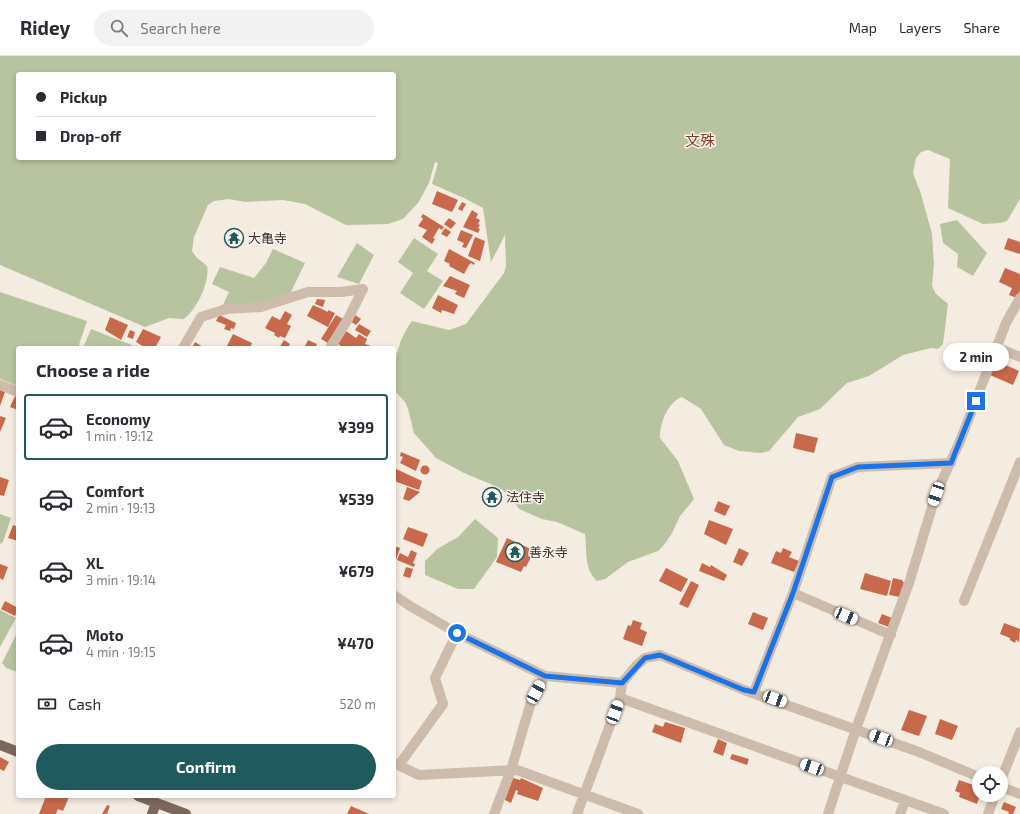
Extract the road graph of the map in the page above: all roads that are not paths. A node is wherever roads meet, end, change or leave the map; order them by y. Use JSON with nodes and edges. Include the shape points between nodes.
{"nodes":[{"id":1,"x":1020,"y":298,"type":"edge"},
{"id":2,"x":184,"y":346,"type":"edge"},
{"id":3,"x":331,"y":346,"type":"edge"},
{"id":4,"x":996,"y":347,"type":"junction"},
{"id":5,"x":1020,"y":357,"type":"edge"},
{"id":6,"x":0,"y":385,"type":"edge"},
{"id":7,"x":16,"y":391,"type":"edge"},
{"id":8,"x":1020,"y":462,"type":"edge"},
{"id":9,"x":951,"y":463,"type":"junction"},
{"id":10,"x":793,"y":593,"type":"junction"},
{"id":11,"x":396,"y":596,"type":"edge"},
{"id":12,"x":964,"y":601,"type":"dead end"},
{"id":13,"x":457,"y":633,"type":"junction"},
{"id":14,"x":891,"y":635,"type":"junction"},
{"id":15,"x":545,"y":676,"type":"junction"},
{"id":16,"x":622,"y":683,"type":"junction"},
{"id":17,"x":754,"y":692,"type":"junction"},
{"id":18,"x":620,"y":698,"type":"junction"},
{"id":19,"x":856,"y":729,"type":"junction"},
{"id":20,"x":1020,"y":732,"type":"edge"},
{"id":21,"x":0,"y":745,"type":"edge"},
{"id":22,"x":16,"y":751,"type":"edge"},
{"id":23,"x":396,"y":764,"type":"edge"},
{"id":24,"x":1007,"y":766,"type":"edge"},
{"id":25,"x":511,"y":770,"type":"junction"},
{"id":26,"x":972,"y":774,"type":"edge"},
{"id":27,"x":842,"y":777,"type":"junction"},
{"id":28,"x":1008,"y":790,"type":"edge"},
{"id":29,"x":584,"y":794,"type":"junction"},
{"id":30,"x":1020,"y":794,"type":"edge"},
{"id":31,"x":157,"y":799,"type":"edge"},
{"id":32,"x":905,"y":801,"type":"junction"},
{"id":33,"x":992,"y":802,"type":"edge"},
{"id":34,"x":152,"y":814,"type":"edge"},
{"id":35,"x":186,"y":814,"type":"edge"},
{"id":36,"x":494,"y":814,"type":"edge"},
{"id":37,"x":577,"y":814,"type":"edge"},
{"id":38,"x":638,"y":814,"type":"edge"},
{"id":39,"x":828,"y":814,"type":"edge"},
{"id":40,"x":900,"y":814,"type":"edge"},
{"id":41,"x":944,"y":814,"type":"edge"},
{"id":42,"x":988,"y":814,"type":"edge"}],
"edges":[{"from":1,"to":4,"type":"street"},
{"from":2,"to":3,"type":"street","via":[[201,317],[226,309],[261,307],[308,292],[363,289]]},
{"from":4,"to":5,"type":"street"},
{"from":4,"to":9,"type":"street"},
{"from":6,"to":7,"type":"street"},
{"from":8,"to":12,"type":"street"},
{"from":9,"to":10,"type":"street","via":[[858,467],[832,477]]},
{"from":9,"to":14,"type":"street","via":[[934,500]]},
{"from":10,"to":14,"type":"street"},
{"from":10,"to":17,"type":"street"},
{"from":11,"to":13,"type":"street"},
{"from":13,"to":15,"type":"street"},
{"from":13,"to":23,"type":"street","via":[[435,678],[443,704]]},
{"from":14,"to":19,"type":"street"},
{"from":15,"to":16,"type":"street"},
{"from":15,"to":25,"type":"street","via":[[531,702]]},
{"from":16,"to":17,"type":"street","via":[[645,658],[660,655]]},
{"from":16,"to":18,"type":"street"},
{"from":17,"to":19,"type":"street"},
{"from":18,"to":27,"type":"street"},
{"from":18,"to":29,"type":"street"},
{"from":19,"to":26,"type":"street"},
{"from":19,"to":27,"type":"street"},
{"from":20,"to":24,"type":"street"},
{"from":21,"to":22,"type":"main road"},
{"from":23,"to":25,"type":"street","via":[[419,775]]},
{"from":25,"to":29,"type":"street"},
{"from":25,"to":36,"type":"street"},
{"from":27,"to":32,"type":"street"},
{"from":27,"to":39,"type":"street"},
{"from":28,"to":30,"type":"street"},
{"from":29,"to":37,"type":"street"},
{"from":29,"to":38,"type":"street"},
{"from":31,"to":34,"type":"main road"},
{"from":31,"to":35,"type":"main road"},
{"from":32,"to":40,"type":"street"},
{"from":32,"to":41,"type":"street"},
{"from":33,"to":42,"type":"street"}]}
